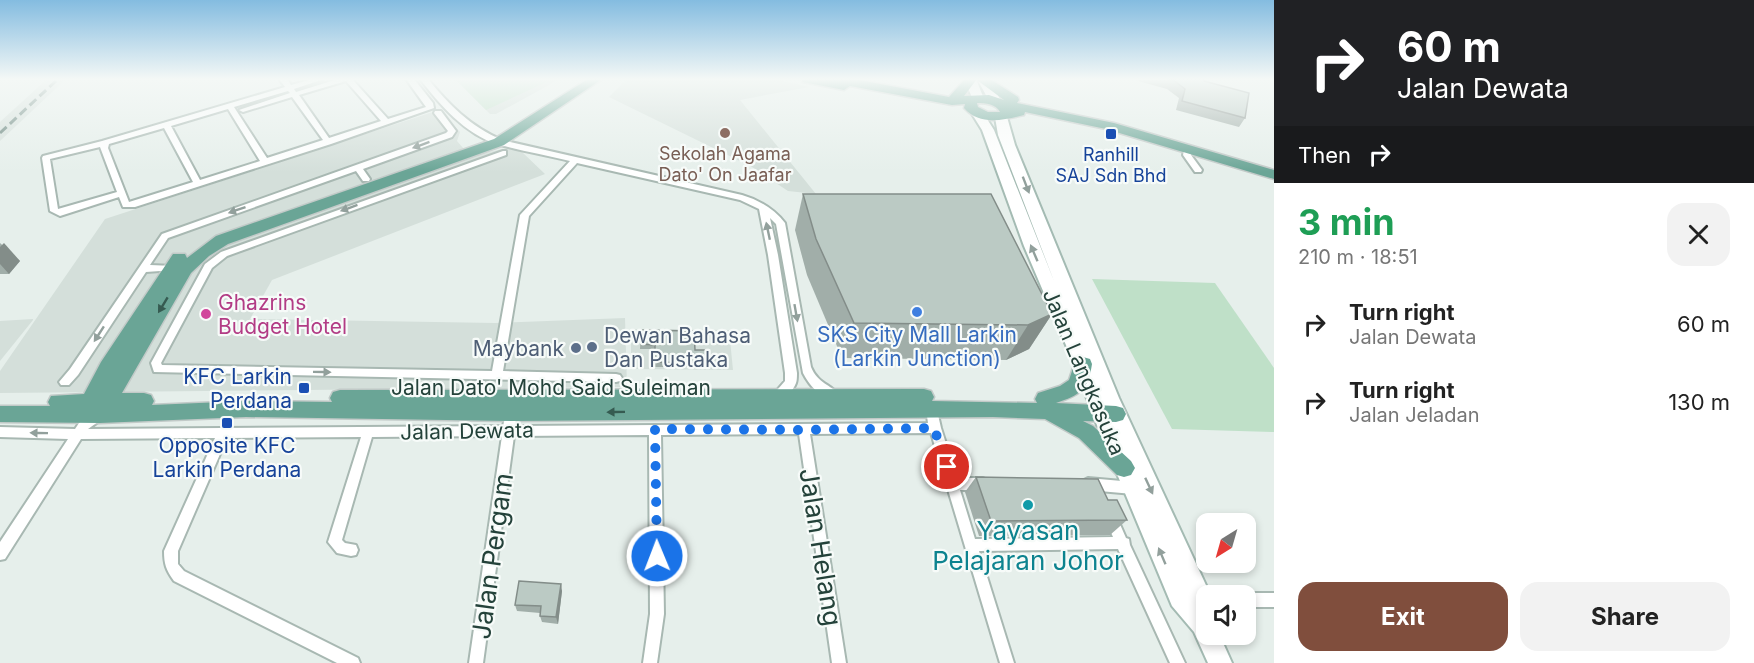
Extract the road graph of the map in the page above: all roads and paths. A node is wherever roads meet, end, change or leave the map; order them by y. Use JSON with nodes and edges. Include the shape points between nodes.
{"nodes":[{"id":1,"x":232,"y":110,"type":"joint"},
{"id":2,"x":304,"y":110,"type":"edge"},
{"id":3,"x":375,"y":110,"type":"edge"},
{"id":4,"x":424,"y":110,"type":"edge"},
{"id":5,"x":450,"y":110,"type":"edge"},
{"id":6,"x":537,"y":110,"type":"edge"},
{"id":7,"x":548,"y":110,"type":"edge"},
{"id":8,"x":949,"y":110,"type":"edge"},
{"id":9,"x":981,"y":110,"type":"edge"},
{"id":10,"x":995,"y":110,"type":"edge"},
{"id":11,"x":1032,"y":110,"type":"edge"},
{"id":12,"x":1036,"y":112,"type":"junction"},
{"id":13,"x":438,"y":113,"type":"dead end"},
{"id":14,"x":998,"y":115,"type":"junction"},
{"id":15,"x":386,"y":122,"type":"junction"},
{"id":16,"x":166,"y":124,"type":"junction"},
{"id":17,"x":105,"y":142,"type":"junction"},
{"id":18,"x":328,"y":142,"type":"junction"},
{"id":19,"x":496,"y":144,"type":"junction"},
{"id":20,"x":1188,"y":149,"type":"junction"},
{"id":21,"x":576,"y":160,"type":"junction"},
{"id":22,"x":265,"y":162,"type":"junction"},
{"id":23,"x":1198,"y":170,"type":"dead end"},
{"id":24,"x":1274,"y":175,"type":"edge"},
{"id":25,"x":371,"y":182,"type":"junction"},
{"id":26,"x":198,"y":184,"type":"junction"},
{"id":27,"x":122,"y":193,"type":"junction"},
{"id":28,"x":763,"y":207,"type":"junction"},
{"id":29,"x":142,"y":269,"type":"junction"},
{"id":30,"x":176,"y":271,"type":"junction"},
{"id":31,"x":205,"y":272,"type":"junction"},
{"id":32,"x":1083,"y":364,"type":"junction"},
{"id":33,"x":497,"y":376,"type":"junction"},
{"id":34,"x":616,"y":378,"type":"dead end"},
{"id":35,"x":65,"y":382,"type":"dead end"},
{"id":36,"x":834,"y":396,"type":"junction"},
{"id":37,"x":777,"y":397,"type":"junction"},
{"id":38,"x":0,"y":402,"type":"edge"},
{"id":39,"x":1039,"y":404,"type":"junction"},
{"id":40,"x":1107,"y":409,"type":"junction"},
{"id":41,"x":652,"y":412,"type":"junction"},
{"id":42,"x":0,"y":414,"type":"edge"},
{"id":43,"x":90,"y":415,"type":"junction"},
{"id":44,"x":933,"y":418,"type":"junction"},
{"id":45,"x":510,"y":421,"type":"junction"},
{"id":46,"x":804,"y":430,"type":"junction"},
{"id":47,"x":0,"y":432,"type":"edge"},
{"id":48,"x":224,"y":432,"type":"junction"},
{"id":49,"x":368,"y":432,"type":"junction"},
{"id":50,"x":1124,"y":468,"type":"junction"},
{"id":51,"x":952,"y":484,"type":"junction"},
{"id":52,"x":999,"y":484,"type":"edge"},
{"id":53,"x":1070,"y":484,"type":"edge"},
{"id":54,"x":1093,"y":484,"type":"junction"},
{"id":55,"x":1133,"y":488,"type":"junction"},
{"id":56,"x":1124,"y":543,"type":"junction"},
{"id":57,"x":970,"y":545,"type":"junction"},
{"id":58,"x":351,"y":550,"type":"dead end"},
{"id":59,"x":0,"y":554,"type":"edge"},
{"id":60,"x":1196,"y":598,"type":"edge"},
{"id":61,"x":1256,"y":600,"type":"edge"},
{"id":62,"x":1274,"y":600,"type":"edge"},
{"id":63,"x":1212,"y":645,"type":"edge"},
{"id":64,"x":353,"y":663,"type":"edge"},
{"id":65,"x":476,"y":663,"type":"edge"},
{"id":66,"x":650,"y":663,"type":"edge"},
{"id":67,"x":838,"y":663,"type":"edge"},
{"id":68,"x":1007,"y":663,"type":"edge"},
{"id":69,"x":1178,"y":663,"type":"edge"},
{"id":70,"x":1220,"y":663,"type":"edge"}],
"edges":[{"from":1,"to":16,"type":"street"},
{"from":1,"to":22,"type":"street"},
{"from":2,"to":18,"type":"street"},
{"from":3,"to":15,"type":"street"},
{"from":4,"to":15,"type":"street"},
{"from":5,"to":19,"type":"street","via":[[468,127]]},
{"from":6,"to":19,"type":"main road"},
{"from":7,"to":19,"type":"main road"},
{"from":8,"to":14,"type":"main road","via":[[966,116]]},
{"from":9,"to":14,"type":"main road","via":[[990,118]]},
{"from":10,"to":14,"type":"main road","name":"Jalan Langkasuka"},
{"from":11,"to":12,"type":"main road"},
{"from":12,"to":14,"type":"main road"},
{"from":12,"to":14,"type":"main road","via":[[1011,117]]},
{"from":12,"to":20,"type":"main road"},
{"from":13,"to":25,"type":"street","one_way":true,"via":[[452,133]]},
{"from":32,"to":14,"type":"main road","name":"Jalan Langkasuka","one_way":true,"via":[[1031,246]]},
{"from":14,"to":40,"type":"main road","name":"Jalan Langkasuka","one_way":true},
{"from":15,"to":18,"type":"street"},
{"from":16,"to":17,"type":"street"},
{"from":16,"to":26,"type":"street"},
{"from":17,"to":27,"type":"street"},
{"from":17,"to":27,"type":"street","via":[[46,158],[54,211],[60,213]]},
{"from":18,"to":22,"type":"street"},
{"from":19,"to":21,"type":"street"},
{"from":19,"to":25,"type":"main road"},
{"from":20,"to":23,"type":"street","via":[[1187,155]]},
{"from":20,"to":24,"type":"main road"},
{"from":21,"to":28,"type":"street","via":[[742,198]]},
{"from":21,"to":33,"type":"street","via":[[525,215]]},
{"from":22,"to":26,"type":"street"},
{"from":25,"to":29,"type":"street","one_way":true,"via":[[176,231],[160,241]]},
{"from":25,"to":30,"type":"main road","via":[[222,240]]},
{"from":25,"to":31,"type":"street","one_way":true,"via":[[224,254]]},
{"from":26,"to":27,"type":"street","via":[[129,206]]},
{"from":28,"to":36,"type":"street","one_way":true,"via":[[780,223],[810,379]]},
{"from":37,"to":28,"type":"street","one_way":true,"via":[[790,382],[791,373]]},
{"from":29,"to":30,"type":"street"},
{"from":29,"to":35,"type":"street","one_way":true},
{"from":30,"to":31,"type":"street"},
{"from":30,"to":43,"type":"main road"},
{"from":31,"to":33,"type":"street","one_way":true,"via":[[156,363],[158,369]]},
{"from":32,"to":39,"type":"main road","via":[[1081,381],[1076,386]]},
{"from":32,"to":40,"type":"main road","name":"Jalan Langkasuka"},
{"from":33,"to":34,"type":"street"},
{"from":36,"to":37,"type":"main road","name":"Jalan Dato' Mohd Said Suleiman"},
{"from":36,"to":39,"type":"main road","name":"Jalan Dato' Mohd Said Suleiman"},
{"from":37,"to":41,"type":"main road","name":"Jalan Dato' Mohd Said Suleiman"},
{"from":38,"to":43,"type":"main road","name":"Jalan Dato' Mohd Said Suleiman"},
{"from":39,"to":40,"type":"main road","name":"Jalan Dato' Mohd Said Suleiman"},
{"from":39,"to":44,"type":"main road","name":"Jalan Dato' Mohd Said Suleiman"},
{"from":39,"to":50,"type":"main road","via":[[1102,445]]},
{"from":40,"to":50,"type":"main road","name":"Jalan Langkasuka"},
{"from":40,"to":60,"type":"main road","name":"Jalan Langkasuka","one_way":true},
{"from":41,"to":43,"type":"main road","name":"Jalan Dato' Mohd Said Suleiman"},
{"from":41,"to":44,"type":"main road","name":"Jalan Dato' Mohd Said Suleiman"},
{"from":41,"to":45,"type":"main road","name":"Jalan Dato' Mohd Said Suleiman"},
{"from":41,"to":46,"type":"street"},
{"from":41,"to":66,"type":"street","via":[[657,614]]},
{"from":42,"to":43,"type":"main road","name":"Jalan Dato' Mohd Said Suleiman"},
{"from":43,"to":45,"type":"main road","name":"Jalan Dato' Mohd Said Suleiman","via":[[246,409]]},
{"from":43,"to":47,"type":"street","name":"Jalan Dewata","one_way":true},
{"from":43,"to":48,"type":"street","name":"Jalan Dewata"},
{"from":43,"to":59,"type":"street"},
{"from":44,"to":46,"type":"street"},
{"from":44,"to":51,"type":"street"},
{"from":45,"to":49,"type":"street","name":"Jalan Dewata"},
{"from":45,"to":65,"type":"street","name":"Jalan Pergam"},
{"from":46,"to":67,"type":"street","name":"Jalan Helang"},
{"from":48,"to":49,"type":"street","name":"Jalan Dewata"},
{"from":48,"to":64,"type":"street","via":[[171,551],[171,566],[179,576]]},
{"from":49,"to":58,"type":"street","via":[[334,542]]},
{"from":50,"to":55,"type":"main road","name":"Jalan Langkasuka"},
{"from":51,"to":52,"type":"street"},
{"from":51,"to":57,"type":"street"},
{"from":53,"to":54,"type":"street"},
{"from":54,"to":55,"type":"street"},
{"from":54,"to":56,"type":"street"},
{"from":60,"to":55,"type":"main road","name":"Jalan Langkasuka","one_way":true},
{"from":56,"to":57,"type":"street"},
{"from":56,"to":69,"type":"street"},
{"from":57,"to":68,"type":"street"},
{"from":61,"to":62,"type":"street"},
{"from":63,"to":70,"type":"main road","name":"Jalan Langkasuka"}]}
